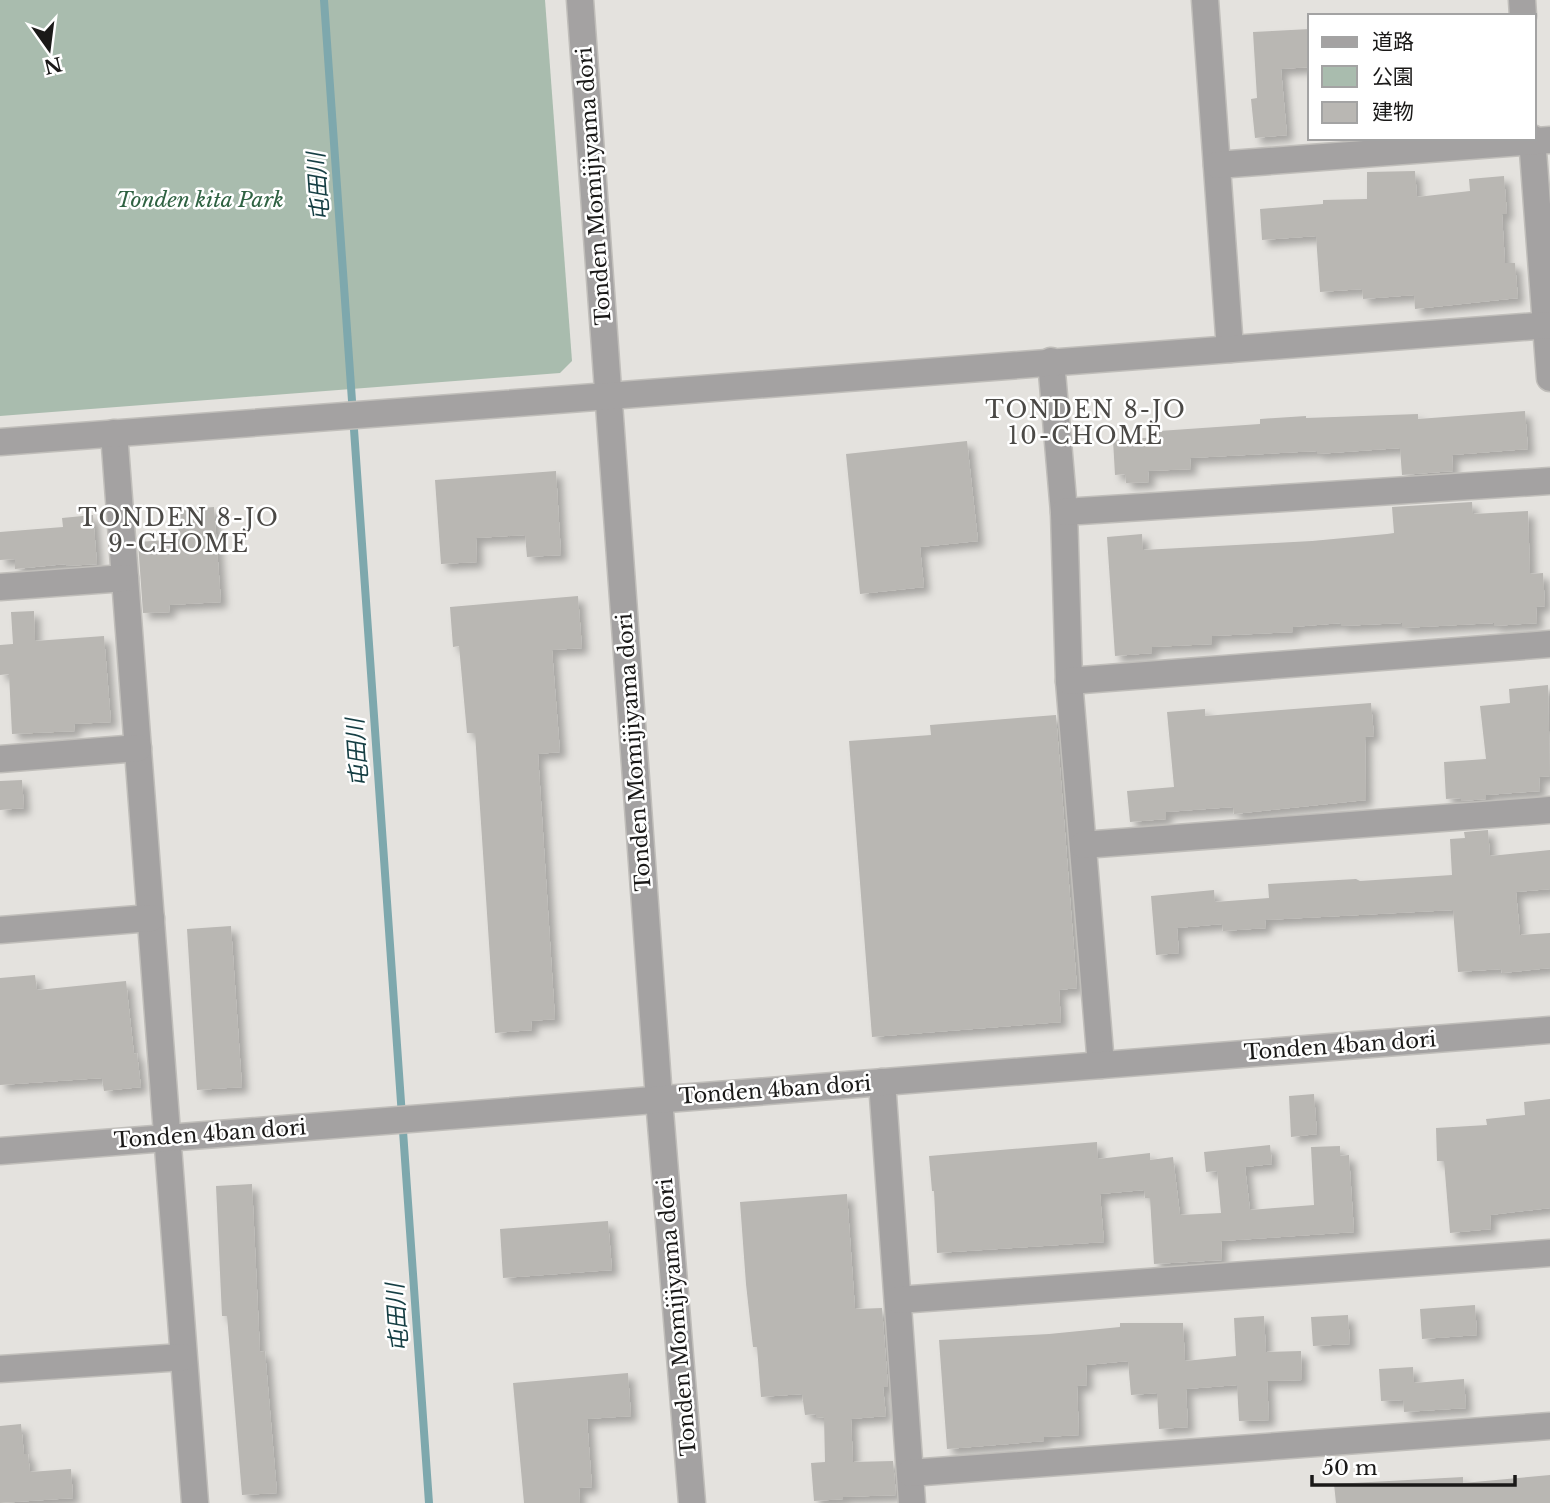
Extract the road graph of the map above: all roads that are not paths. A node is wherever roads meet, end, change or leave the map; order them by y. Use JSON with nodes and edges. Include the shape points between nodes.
{"nodes":[{"id":1,"x":580,"y":0,"type":"edge"},
{"id":2,"x":1205,"y":0,"type":"edge"},
{"id":3,"x":1538,"y":140,"type":"edge"},
{"id":4,"x":1217,"y":165,"type":"junction"},
{"id":5,"x":1548,"y":325,"type":"edge"},
{"id":6,"x":1230,"y":349,"type":"junction"},
{"id":7,"x":1051,"y":361,"type":"junction"},
{"id":8,"x":1550,"y":377,"type":"edge"},
{"id":9,"x":609,"y":396,"type":"junction"},
{"id":10,"x":114,"y":433,"type":"junction"},
{"id":11,"x":0,"y":442,"type":"edge"},
{"id":12,"x":1550,"y":481,"type":"edge"},
{"id":13,"x":1064,"y":512,"type":"junction"},
{"id":14,"x":125,"y":578,"type":"junction"},
{"id":15,"x":0,"y":587,"type":"edge"},
{"id":16,"x":1550,"y":645,"type":"edge"},
{"id":17,"x":1069,"y":681,"type":"junction"},
{"id":18,"x":138,"y":748,"type":"junction"},
{"id":19,"x":0,"y":759,"type":"edge"},
{"id":20,"x":1550,"y":810,"type":"edge"},
{"id":21,"x":1083,"y":845,"type":"junction"},
{"id":22,"x":151,"y":918,"type":"junction"},
{"id":23,"x":0,"y":930,"type":"edge"},
{"id":24,"x":1550,"y":1030,"type":"edge"},
{"id":25,"x":1101,"y":1065,"type":"junction"},
{"id":26,"x":882,"y":1082,"type":"junction"},
{"id":27,"x":659,"y":1099,"type":"junction"},
{"id":28,"x":167,"y":1137,"type":"junction"},
{"id":29,"x":0,"y":1152,"type":"edge"},
{"id":30,"x":1550,"y":1253,"type":"edge"},
{"id":31,"x":898,"y":1300,"type":"junction"},
{"id":32,"x":183,"y":1357,"type":"junction"},
{"id":33,"x":0,"y":1369,"type":"edge"},
{"id":34,"x":1550,"y":1426,"type":"edge"},
{"id":35,"x":910,"y":1473,"type":"junction"},
{"id":36,"x":195,"y":1503,"type":"edge"},
{"id":37,"x":692,"y":1503,"type":"edge"},
{"id":38,"x":912,"y":1503,"type":"edge"}],
"edges":[{"from":1,"to":9,"type":"street","name":"Tonden Momijiyama dori"},
{"from":2,"to":4,"type":"street"},
{"from":3,"to":4,"type":"street"},
{"from":3,"to":5,"type":"street"},
{"from":4,"to":6,"type":"street"},
{"from":5,"to":6,"type":"street"},
{"from":5,"to":8,"type":"street"},
{"from":6,"to":7,"type":"street"},
{"from":7,"to":9,"type":"street"},
{"from":7,"to":13,"type":"street"},
{"from":9,"to":10,"type":"street"},
{"from":9,"to":27,"type":"street","name":"Tonden Momijiyama dori"},
{"from":10,"to":11,"type":"street"},
{"from":10,"to":14,"type":"street"},
{"from":12,"to":13,"type":"street"},
{"from":13,"to":17,"type":"street"},
{"from":14,"to":15,"type":"street"},
{"from":14,"to":18,"type":"street"},
{"from":16,"to":17,"type":"street"},
{"from":17,"to":21,"type":"street"},
{"from":18,"to":19,"type":"street"},
{"from":18,"to":22,"type":"street"},
{"from":20,"to":21,"type":"street"},
{"from":21,"to":25,"type":"street"},
{"from":22,"to":23,"type":"street"},
{"from":22,"to":28,"type":"street"},
{"from":24,"to":25,"type":"street","name":"Tonden 4ban dori"},
{"from":25,"to":26,"type":"street","name":"Tonden 4ban dori"},
{"from":26,"to":27,"type":"street","name":"Tonden 4ban dori"},
{"from":26,"to":31,"type":"street"},
{"from":27,"to":28,"type":"street","name":"Tonden 4ban dori"},
{"from":27,"to":37,"type":"street","name":"Tonden Momijiyama dori"},
{"from":28,"to":29,"type":"street","name":"Tonden 4ban dori"},
{"from":28,"to":32,"type":"street"},
{"from":30,"to":31,"type":"street"},
{"from":31,"to":35,"type":"street"},
{"from":32,"to":33,"type":"street"},
{"from":32,"to":36,"type":"street"},
{"from":34,"to":35,"type":"street"},
{"from":35,"to":38,"type":"street"}]}
